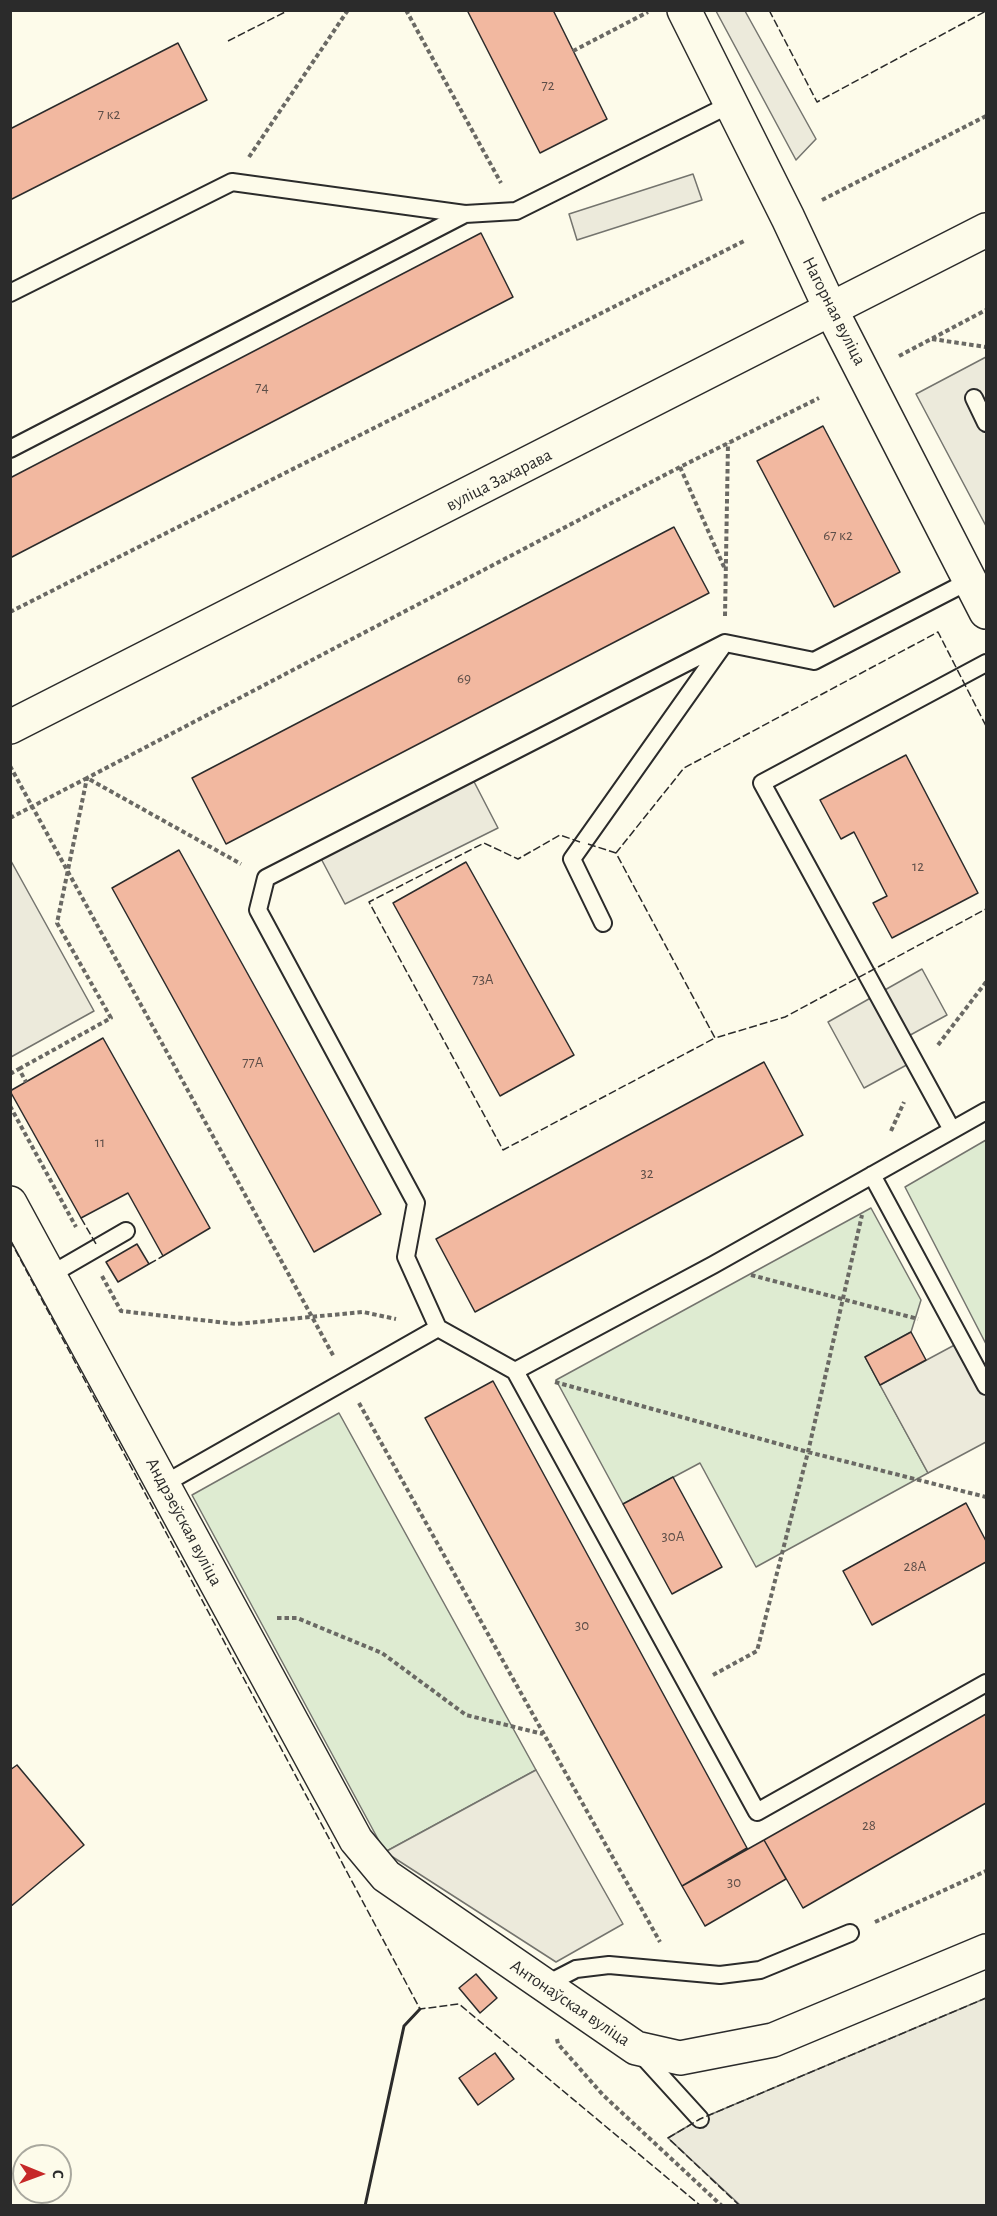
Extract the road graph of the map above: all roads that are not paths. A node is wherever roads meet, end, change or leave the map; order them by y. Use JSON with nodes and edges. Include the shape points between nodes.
{"nodes":[{"id":1,"x":684,"y":10,"type":"edge"},
{"id":2,"x":731,"y":104,"type":"junction"},
{"id":3,"x":465,"y":214,"type":"junction"},
{"id":4,"x":987,"y":230,"type":"edge"},
{"id":5,"x":10,"y":293,"type":"edge"},
{"id":6,"x":831,"y":310,"type":"junction"},
{"id":7,"x":974,"y":398,"type":"dead end"},
{"id":8,"x":987,"y":423,"type":"edge"},
{"id":9,"x":10,"y":449,"type":"edge"},
{"id":10,"x":971,"y":580,"type":"junction"},
{"id":11,"x":987,"y":612,"type":"edge"},
{"id":12,"x":725,"y":643,"type":"junction"},
{"id":13,"x":987,"y":663,"type":"edge"},
{"id":14,"x":10,"y":727,"type":"edge"},
{"id":15,"x":603,"y":923,"type":"dead end"},
{"id":16,"x":987,"y":1111,"type":"edge"},
{"id":17,"x":952,"y":1130,"type":"junction"},
{"id":18,"x":872,"y":1175,"type":"junction"},
{"id":19,"x":10,"y":1203,"type":"edge"},
{"id":20,"x":126,"y":1232,"type":"dead end"},
{"id":21,"x":50,"y":1275,"type":"junction"},
{"id":22,"x":438,"y":1328,"type":"junction"},
{"id":23,"x":515,"y":1371,"type":"junction"},
{"id":24,"x":987,"y":1386,"type":"edge"},
{"id":25,"x":164,"y":1484,"type":"junction"},
{"id":26,"x":987,"y":1683,"type":"edge"},
{"id":27,"x":356,"y":1840,"type":"joint"},
{"id":28,"x":850,"y":1933,"type":"road end"},
{"id":29,"x":987,"y":1951,"type":"edge"},
{"id":30,"x":545,"y":1985,"type":"junction"},
{"id":31,"x":636,"y":2048,"type":"junction"},
{"id":32,"x":699,"y":2119,"type":"dead end"}],
"edges":[{"from":1,"to":2,"type":"street","name":"Нагорная вуліца"},
{"from":2,"to":3,"type":"lane","via":[[516,211]]},
{"from":2,"to":6,"type":"street","name":"Нагорная вуліца"},
{"from":3,"to":5,"type":"lane","via":[[232,182]]},
{"from":3,"to":9,"type":"lane"},
{"from":4,"to":6,"type":"street","name":"вуліца Захарава"},
{"from":6,"to":10,"type":"street","name":"Нагорная вуліца"},
{"from":6,"to":14,"type":"street","name":"вуліца Захарава"},
{"from":7,"to":8,"type":"lane"},
{"from":10,"to":11,"type":"street","name":"Нагорная вуліца"},
{"from":10,"to":12,"type":"lane","via":[[814,661]]},
{"from":12,"to":15,"type":"lane","via":[[572,859]]},
{"from":12,"to":22,"type":"lane","via":[[266,878],[258,910],[416,1203],[406,1257]]},
{"from":13,"to":17,"type":"lane","via":[[762,783]]},
{"from":16,"to":17,"type":"lane"},
{"from":17,"to":18,"type":"lane"},
{"from":18,"to":23,"type":"lane"},
{"from":18,"to":24,"type":"lane"},
{"from":19,"to":21,"type":"street","name":"Андрэеўская вуліца"},
{"from":20,"to":21,"type":"lane"},
{"from":21,"to":25,"type":"street","name":"Андрэеўская вуліца"},
{"from":22,"to":23,"type":"lane"},
{"from":22,"to":25,"type":"lane"},
{"from":23,"to":26,"type":"lane","via":[[758,1812]]},
{"from":25,"to":27,"type":"street","name":"Андрэеўская вуліца"},
{"from":27,"to":30,"type":"street","name":"Антонаўская вуліца","via":[[386,1876]]},
{"from":28,"to":30,"type":"lane","via":[[760,1970],[720,1975],[609,1965],[576,1969]]},
{"from":29,"to":31,"type":"street","name":"Антонаўская вуліца","via":[[773,2040],[680,2058]]},
{"from":30,"to":31,"type":"street","name":"Антонаўская вуліца"},
{"from":31,"to":32,"type":"lane"}]}
